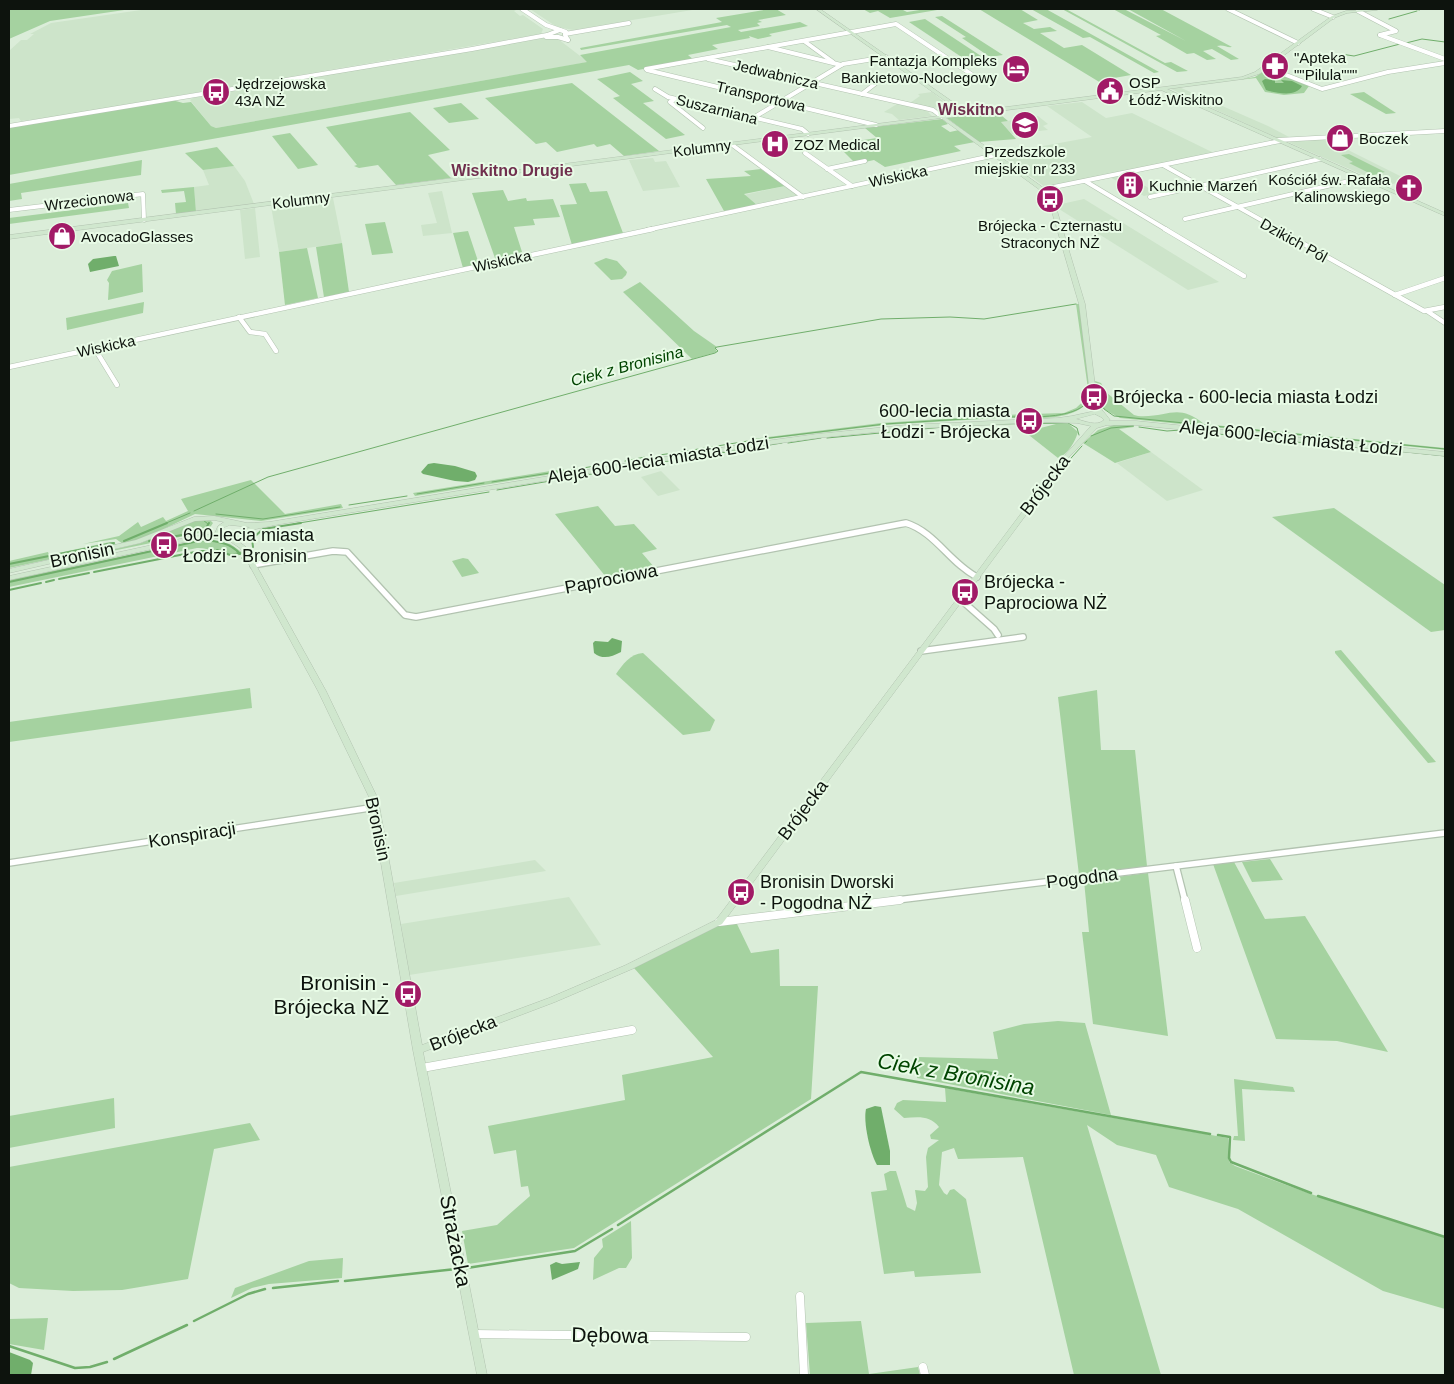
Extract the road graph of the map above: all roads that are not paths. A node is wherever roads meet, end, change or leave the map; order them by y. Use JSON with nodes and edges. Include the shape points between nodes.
{"nodes":[{"id":1,"x":522,"y":9,"type":"edge"},
{"id":2,"x":818,"y":9,"type":"edge"},
{"id":3,"x":1228,"y":9,"type":"edge"},
{"id":4,"x":1313,"y":9,"type":"edge"},
{"id":5,"x":1326,"y":9,"type":"edge"},
{"id":6,"x":1377,"y":9,"type":"edge"},
{"id":7,"x":1358,"y":11,"type":"junction"},
{"id":8,"x":1331,"y":16,"type":"junction"},
{"id":9,"x":629,"y":23,"type":"dead end"},
{"id":10,"x":546,"y":25,"type":"junction"},
{"id":11,"x":560,"y":30,"type":"junction"},
{"id":12,"x":851,"y":32,"type":"junction"},
{"id":13,"x":565,"y":34,"type":"junction"},
{"id":14,"x":553,"y":35,"type":"junction"},
{"id":15,"x":804,"y":41,"type":"junction"},
{"id":16,"x":1298,"y":43,"type":"junction"},
{"id":17,"x":767,"y":47,"type":"junction"},
{"id":18,"x":886,"y":57,"type":"junction"},
{"id":19,"x":706,"y":58,"type":"junction"},
{"id":20,"x":1445,"y":61,"type":"edge"},
{"id":21,"x":834,"y":64,"type":"junction"},
{"id":22,"x":840,"y":65,"type":"junction"},
{"id":23,"x":1266,"y":67,"type":"junction"},
{"id":24,"x":977,"y":78,"type":"dead end"},
{"id":25,"x":880,"y":80,"type":"dead end"},
{"id":26,"x":812,"y":83,"type":"junction"},
{"id":27,"x":1161,"y":88,"type":"junction"},
{"id":28,"x":655,"y":89,"type":"dead end"},
{"id":29,"x":862,"y":94,"type":"junction"},
{"id":30,"x":183,"y":98,"type":"junction"},
{"id":31,"x":675,"y":99,"type":"junction"},
{"id":32,"x":781,"y":100,"type":"junction"},
{"id":33,"x":186,"y":102,"type":"dead end"},
{"id":34,"x":965,"y":113,"type":"junction"},
{"id":35,"x":942,"y":117,"type":"junction"},
{"id":36,"x":753,"y":118,"type":"junction"},
{"id":37,"x":876,"y":125,"type":"junction"},
{"id":38,"x":9,"y":126,"type":"edge"},
{"id":39,"x":703,"y":128,"type":"dead end"},
{"id":40,"x":1445,"y":130,"type":"edge"},
{"id":41,"x":808,"y":134,"type":"junction"},
{"id":42,"x":1278,"y":140,"type":"junction"},
{"id":43,"x":731,"y":144,"type":"junction"},
{"id":44,"x":805,"y":153,"type":"dead end"},
{"id":45,"x":996,"y":155,"type":"junction"},
{"id":46,"x":1320,"y":159,"type":"junction"},
{"id":47,"x":865,"y":161,"type":"dead end"},
{"id":48,"x":1163,"y":165,"type":"junction"},
{"id":49,"x":827,"y":169,"type":"junction"},
{"id":50,"x":1362,"y":178,"type":"junction"},
{"id":51,"x":1085,"y":181,"type":"junction"},
{"id":52,"x":852,"y":186,"type":"junction"},
{"id":53,"x":1199,"y":186,"type":"junction"},
{"id":54,"x":1044,"y":189,"type":"junction"},
{"id":55,"x":803,"y":197,"type":"junction"},
{"id":56,"x":1150,"y":197,"type":"dead end"},
{"id":57,"x":1237,"y":207,"type":"junction"},
{"id":58,"x":9,"y":210,"type":"edge"},
{"id":59,"x":1445,"y":215,"type":"edge"},
{"id":60,"x":1185,"y":219,"type":"dead end"},
{"id":61,"x":144,"y":220,"type":"junction"},
{"id":62,"x":9,"y":237,"type":"edge"},
{"id":63,"x":1244,"y":276,"type":"dead end"},
{"id":64,"x":1445,"y":278,"type":"edge"},
{"id":65,"x":1394,"y":295,"type":"junction"},
{"id":66,"x":1445,"y":307,"type":"edge"},
{"id":67,"x":1427,"y":312,"type":"junction"},
{"id":68,"x":239,"y":317,"type":"junction"},
{"id":69,"x":1445,"y":323,"type":"edge"},
{"id":70,"x":95,"y":349,"type":"junction"},
{"id":71,"x":276,"y":351,"type":"dead end"},
{"id":72,"x":9,"y":367,"type":"edge"},
{"id":73,"x":117,"y":385,"type":"dead end"},
{"id":74,"x":1094,"y":402,"type":"junction"},
{"id":75,"x":1088,"y":412,"type":"junction"},
{"id":76,"x":1100,"y":414,"type":"junction"},
{"id":77,"x":1106,"y":420,"type":"junction"},
{"id":78,"x":1082,"y":421,"type":"junction"},
{"id":79,"x":1095,"y":426,"type":"junction"},
{"id":80,"x":1084,"y":436,"type":"junction"},
{"id":81,"x":1445,"y":454,"type":"edge"},
{"id":82,"x":210,"y":518,"type":"junction"},
{"id":83,"x":230,"y":522,"type":"junction"},
{"id":84,"x":246,"y":530,"type":"junction"},
{"id":85,"x":220,"y":531,"type":"junction"},
{"id":86,"x":230,"y":538,"type":"junction"},
{"id":87,"x":243,"y":547,"type":"junction"},
{"id":88,"x":253,"y":565,"type":"junction"},
{"id":89,"x":9,"y":570,"type":"edge"},
{"id":90,"x":977,"y":577,"type":"junction"},
{"id":91,"x":9,"y":578,"type":"edge"},
{"id":92,"x":960,"y":598,"type":"junction"},
{"id":93,"x":998,"y":635,"type":"dead end"},
{"id":94,"x":1023,"y":637,"type":"dead end"},
{"id":95,"x":921,"y":651,"type":"junction"},
{"id":96,"x":376,"y":807,"type":"junction"},
{"id":97,"x":1445,"y":833,"type":"edge"},
{"id":98,"x":9,"y":863,"type":"edge"},
{"id":99,"x":1176,"y":866,"type":"junction"},
{"id":100,"x":719,"y":922,"type":"junction"},
{"id":101,"x":1197,"y":948,"type":"dead end"},
{"id":102,"x":632,"y":1030,"type":"dead end"},
{"id":103,"x":418,"y":1050,"type":"junction"},
{"id":104,"x":422,"y":1068,"type":"junction"},
{"id":105,"x":430,"y":1107,"type":"joint"},
{"id":106,"x":800,"y":1296,"type":"dead end"},
{"id":107,"x":474,"y":1334,"type":"junction"},
{"id":108,"x":746,"y":1336,"type":"dead end"},
{"id":109,"x":482,"y":1375,"type":"edge"},
{"id":110,"x":804,"y":1375,"type":"edge"}],
"edges":[{"from":1,"to":10,"type":"street"},
{"from":2,"to":12,"type":"street"},
{"from":3,"to":16,"type":"street"},
{"from":4,"to":8,"type":"street"},
{"from":5,"to":8,"type":"street"},
{"from":6,"to":7,"type":"street","name":"Kolumny"},
{"from":7,"to":8,"type":"street","name":"Kolumny"},
{"from":7,"to":20,"type":"street","via":[[1396,30],[1380,35]]},
{"from":8,"to":16,"type":"street","name":"Kolumny"},
{"from":9,"to":13,"type":"street"},
{"from":10,"to":11,"type":"street"},
{"from":10,"to":14,"type":"street"},
{"from":11,"to":13,"type":"street"},
{"from":11,"to":14,"type":"street"},
{"from":12,"to":15,"type":"street"},
{"from":12,"to":18,"type":"street"},
{"from":12,"to":24,"type":"street","via":[[896,24]]},
{"from":13,"to":14,"type":"street","via":[[568,40]]},
{"from":14,"to":30,"type":"street"},
{"from":15,"to":17,"type":"street"},
{"from":15,"to":21,"type":"street"},
{"from":16,"to":23,"type":"street","name":"Kolumny"},
{"from":17,"to":19,"type":"street"},
{"from":17,"to":21,"type":"street"},
{"from":18,"to":22,"type":"street"},
{"from":18,"to":34,"type":"street"},
{"from":19,"to":26,"type":"street","name":"Jedwabnicza"},
{"from":19,"to":32,"type":"street","name":"Transportowa","via":[[646,69]]},
{"from":20,"to":23,"type":"street","via":[[1322,89]]},
{"from":21,"to":22,"type":"street"},
{"from":22,"to":26,"type":"street"},
{"from":23,"to":27,"type":"street","name":"Kolumny","via":[[1246,77]]},
{"from":25,"to":29,"type":"street"},
{"from":26,"to":29,"type":"street","name":"Jedwabnicza"},
{"from":26,"to":32,"type":"street"},
{"from":27,"to":34,"type":"street","name":"Kolumny"},
{"from":27,"to":42,"type":"street"},
{"from":28,"to":31,"type":"street","name":"Suszarniana"},
{"from":29,"to":35,"type":"street","name":"Jedwabnicza","via":[[933,110]]},
{"from":30,"to":33,"type":"street"},
{"from":30,"to":38,"type":"street"},
{"from":31,"to":36,"type":"street","name":"Suszarniana"},
{"from":31,"to":39,"type":"street","via":[[670,102]]},
{"from":32,"to":36,"type":"street"},
{"from":32,"to":37,"type":"street","name":"Transportowa"},
{"from":34,"to":35,"type":"street","name":"Kolumny"},
{"from":35,"to":37,"type":"street","name":"Kolumny"},
{"from":35,"to":45,"type":"street"},
{"from":36,"to":41,"type":"street","name":"Suszarniana"},
{"from":37,"to":41,"type":"street","name":"Kolumny"},
{"from":40,"to":42,"type":"street"},
{"from":41,"to":43,"type":"street","name":"Kolumny"},
{"from":42,"to":46,"type":"street"},
{"from":42,"to":48,"type":"street"},
{"from":43,"to":55,"type":"street"},
{"from":43,"to":61,"type":"street","name":"Kolumny"},
{"from":44,"to":49,"type":"street"},
{"from":45,"to":52,"type":"street","name":"Wiskicka"},
{"from":45,"to":54,"type":"street"},
{"from":46,"to":50,"type":"street"},
{"from":46,"to":53,"type":"street"},
{"from":47,"to":49,"type":"street"},
{"from":48,"to":51,"type":"street"},
{"from":48,"to":53,"type":"street","name":"Dzikich Pól"},
{"from":49,"to":52,"type":"street"},
{"from":50,"to":57,"type":"street"},
{"from":50,"to":59,"type":"street"},
{"from":51,"to":54,"type":"street"},
{"from":51,"to":63,"type":"street"},
{"from":52,"to":55,"type":"street","name":"Wiskicka"},
{"from":53,"to":56,"type":"street"},
{"from":53,"to":57,"type":"street","name":"Dzikich Pól"},
{"from":54,"to":74,"type":"street","via":[[1049,194],[1082,304]]},
{"from":55,"to":68,"type":"street","name":"Wiskicka"},
{"from":57,"to":60,"type":"street"},
{"from":57,"to":65,"type":"street","name":"Dzikich Pól"},
{"from":58,"to":61,"type":"street","name":"Wrzecionowa","via":[[143,194]]},
{"from":61,"to":62,"type":"street","name":"Kolumny"},
{"from":64,"to":65,"type":"street"},
{"from":65,"to":67,"type":"street","name":"Dzikich Pól"},
{"from":66,"to":67,"type":"street"},
{"from":67,"to":69,"type":"street","name":"Dzikich Pól"},
{"from":68,"to":70,"type":"street","name":"Wiskicka"},
{"from":68,"to":71,"type":"street","via":[[250,332],[265,334]]},
{"from":70,"to":72,"type":"street","name":"Wiskicka"},
{"from":70,"to":73,"type":"street"},
{"from":74,"to":75,"type":"street"},
{"from":74,"to":76,"type":"street"},
{"from":75,"to":76,"type":"street"},
{"from":75,"to":78,"type":"street"},
{"from":76,"to":77,"type":"street"},
{"from":77,"to":79,"type":"street"},
{"from":77,"to":81,"type":"street","name":"Aleja 600-lecia miasta Łodzi"},
{"from":78,"to":79,"type":"street","name":"Aleja 600-lecia miasta Łodzi"},
{"from":78,"to":80,"type":"street"},
{"from":78,"to":84,"type":"street","name":"Aleja 600-lecia miasta Łodzi","via":[[906,427],[798,438]]},
{"from":79,"to":80,"type":"street","name":"Brójecka"},
{"from":80,"to":90,"type":"street","name":"Brójecka"},
{"from":82,"to":83,"type":"street","name":"Bronisin"},
{"from":82,"to":85,"type":"street"},
{"from":82,"to":89,"type":"street","name":"Bronisin","via":[[191,519],[138,542]]},
{"from":83,"to":84,"type":"street","name":"Bronisin","via":[[242,522]]},
{"from":83,"to":85,"type":"street"},
{"from":84,"to":86,"type":"street","name":"Aleja 600-lecia miasta Łodzi"},
{"from":84,"to":87,"type":"street","name":"Bronisin"},
{"from":85,"to":86,"type":"street"},
{"from":85,"to":91,"type":"street"},
{"from":86,"to":87,"type":"street","name":"Bronisin"},
{"from":87,"to":88,"type":"street","name":"Bronisin"},
{"from":88,"to":90,"type":"street","name":"Paprociowa","via":[[333,551],[347,552],[405,615],[416,617],[906,523],[917,527],[964,570]]},
{"from":88,"to":96,"type":"street","name":"Bronisin","via":[[322,691],[372,792]]},
{"from":90,"to":92,"type":"street","name":"Brójecka"},
{"from":92,"to":93,"type":"street"},
{"from":92,"to":95,"type":"street","name":"Brójecka"},
{"from":94,"to":95,"type":"street"},
{"from":95,"to":100,"type":"street","name":"Brójecka"},
{"from":96,"to":98,"type":"street","name":"Konspiracji"},
{"from":96,"to":103,"type":"street","name":"Bronisin"},
{"from":97,"to":99,"type":"street","name":"Pogodna"},
{"from":99,"to":100,"type":"street","name":"Pogodna"},
{"from":99,"to":101,"type":"street"},
{"from":100,"to":103,"type":"street","name":"Brójecka","via":[[630,967]]},
{"from":102,"to":104,"type":"street"},
{"from":103,"to":104,"type":"street","name":"Bronisin"},
{"from":104,"to":105,"type":"street","name":"Bronisin"},
{"from":105,"to":107,"type":"street","name":"Strażacka"},
{"from":106,"to":110,"type":"street"},
{"from":107,"to":108,"type":"street","name":"Dębowa"},
{"from":107,"to":109,"type":"street","name":"Strażacka"}]}
